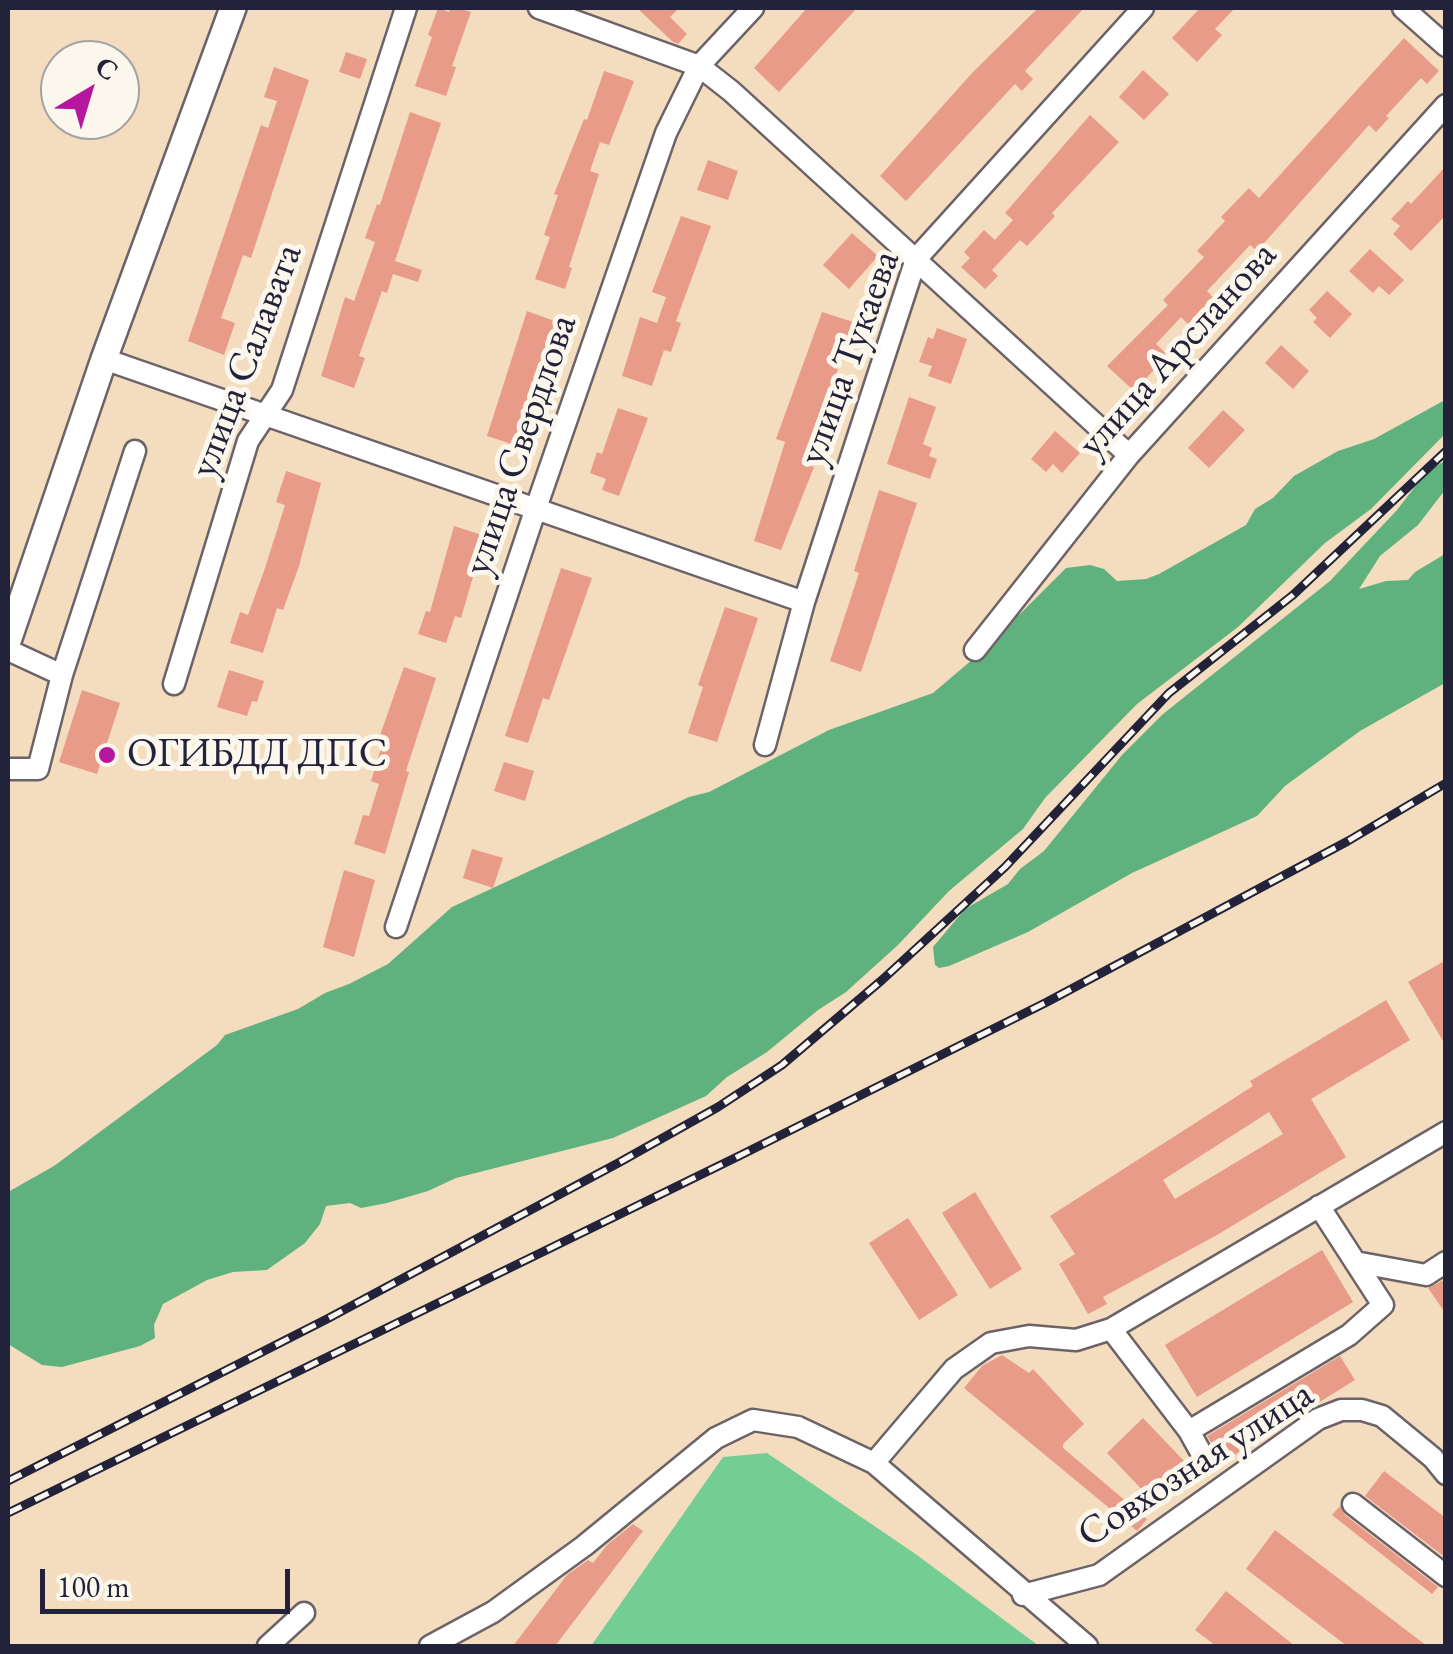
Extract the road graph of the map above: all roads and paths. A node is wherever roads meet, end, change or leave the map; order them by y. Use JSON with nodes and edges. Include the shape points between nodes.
{"nodes":[{"id":1,"x":233,"y":8,"type":"edge"},
{"id":2,"x":406,"y":8,"type":"edge"},
{"id":3,"x":539,"y":8,"type":"edge"},
{"id":4,"x":752,"y":8,"type":"edge"},
{"id":5,"x":1143,"y":8,"type":"edge"},
{"id":6,"x":1403,"y":8,"type":"edge"},
{"id":7,"x":1446,"y":46,"type":"edge"},
{"id":8,"x":699,"y":66,"type":"junction"},
{"id":9,"x":1446,"y":104,"type":"edge"},
{"id":10,"x":916,"y":259,"type":"junction"},
{"id":11,"x":104,"y":359,"type":"junction"},
{"id":12,"x":264,"y":416,"type":"junction"},
{"id":13,"x":135,"y":451,"type":"dead end"},
{"id":14,"x":1128,"y":455,"type":"junction"},
{"id":15,"x":536,"y":508,"type":"junction"},
{"id":16,"x":804,"y":602,"type":"junction"},
{"id":17,"x":8,"y":641,"type":"edge"},
{"id":18,"x":8,"y":650,"type":"edge"},
{"id":19,"x":975,"y":650,"type":"dead end"},
{"id":20,"x":62,"y":675,"type":"junction"},
{"id":21,"x":174,"y":684,"type":"dead end"},
{"id":22,"x":765,"y":745,"type":"dead end"},
{"id":23,"x":8,"y":770,"type":"edge"},
{"id":24,"x":396,"y":927,"type":"dead end"},
{"id":25,"x":1446,"y":1132,"type":"edge"},
{"id":26,"x":1320,"y":1206,"type":"junction"},
{"id":27,"x":1355,"y":1262,"type":"junction"},
{"id":28,"x":1446,"y":1262,"type":"edge"},
{"id":29,"x":1110,"y":1330,"type":"junction"},
{"id":30,"x":1189,"y":1431,"type":"junction"},
{"id":31,"x":1204,"y":1458,"type":"dead end"},
{"id":32,"x":874,"y":1463,"type":"junction"},
{"id":33,"x":1446,"y":1474,"type":"edge"},
{"id":34,"x":1352,"y":1504,"type":"dead end"},
{"id":35,"x":1446,"y":1576,"type":"edge"},
{"id":36,"x":1024,"y":1595,"type":"junction"},
{"id":37,"x":304,"y":1613,"type":"dead end"},
{"id":38,"x":268,"y":1646,"type":"edge"},
{"id":39,"x":430,"y":1646,"type":"edge"},
{"id":40,"x":1087,"y":1646,"type":"edge"}],
"edges":[{"from":1,"to":11,"type":"main road"},
{"from":2,"to":12,"type":"street","name":"улица Салавата","via":[[282,390]]},
{"from":3,"to":8,"type":"street"},
{"from":4,"to":8,"type":"street","name":"улица Свердлова"},
{"from":5,"to":10,"type":"street","name":"улица Тукаева"},
{"from":6,"to":7,"type":"street"},
{"from":8,"to":10,"type":"street"},
{"from":8,"to":15,"type":"street","name":"улица Свердлова","via":[[666,133]]},
{"from":9,"to":14,"type":"street","name":"улица Арсланова"},
{"from":10,"to":14,"type":"street"},
{"from":10,"to":16,"type":"street","name":"улица Тукаева"},
{"from":11,"to":12,"type":"street"},
{"from":11,"to":17,"type":"main road"},
{"from":12,"to":15,"type":"street"},
{"from":12,"to":21,"type":"street","name":"улица Салавата","via":[[248,441]]},
{"from":13,"to":20,"type":"street"},
{"from":14,"to":19,"type":"street","name":"улица Арсланова"},
{"from":15,"to":16,"type":"street"},
{"from":15,"to":24,"type":"street","name":"улица Свердлова"},
{"from":16,"to":22,"type":"street","name":"улица Тукаева"},
{"from":18,"to":20,"type":"street"},
{"from":20,"to":23,"type":"street","via":[[38,769]]},
{"from":25,"to":26,"type":"street"},
{"from":26,"to":27,"type":"street"},
{"from":26,"to":29,"type":"street"},
{"from":27,"to":28,"type":"street","via":[[1426,1275]]},
{"from":27,"to":30,"type":"street","via":[[1383,1305],[1349,1335]]},
{"from":29,"to":30,"type":"street"},
{"from":29,"to":32,"type":"street","via":[[1076,1340],[1029,1336],[991,1343],[954,1369]]},
{"from":30,"to":31,"type":"street"},
{"from":32,"to":36,"type":"street"},
{"from":32,"to":39,"type":"street","via":[[798,1426],[753,1420],[716,1438],[492,1612]]},
{"from":33,"to":36,"type":"street","name":"Совхозная улица","via":[[1382,1416],[1341,1410],[1098,1574]]},
{"from":34,"to":35,"type":"street"},
{"from":36,"to":40,"type":"street"},
{"from":37,"to":38,"type":"street"}]}
